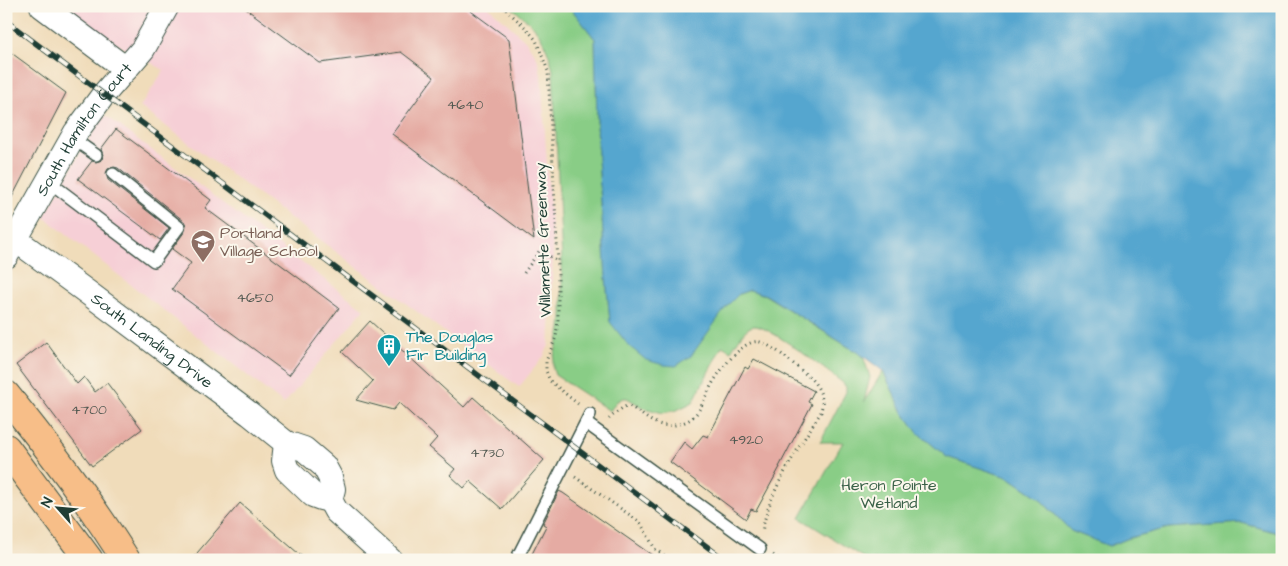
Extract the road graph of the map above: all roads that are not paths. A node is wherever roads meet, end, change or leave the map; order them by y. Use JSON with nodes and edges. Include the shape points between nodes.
{"nodes":[{"id":1,"x":42,"y":6,"type":"edge"},
{"id":2,"x":167,"y":6,"type":"edge"},
{"id":3,"x":126,"y":69,"type":"junction"},
{"id":4,"x":72,"y":138,"type":"junction"},
{"id":5,"x":96,"y":155,"type":"dead end"},
{"id":6,"x":113,"y":174,"type":"dead end"},
{"id":7,"x":48,"y":182,"type":"junction"},
{"id":8,"x":11,"y":248,"type":"edge"},
{"id":9,"x":6,"y":395,"type":"edge"},
{"id":10,"x":6,"y":448,"type":"edge"},
{"id":11,"x":760,"y":549,"type":"road end"},
{"id":12,"x":89,"y":560,"type":"edge"},
{"id":13,"x":126,"y":560,"type":"edge"},
{"id":14,"x":390,"y":560,"type":"edge"},
{"id":15,"x":516,"y":560,"type":"edge"}],
"edges":[{"from":1,"to":3,"type":"street"},
{"from":2,"to":3,"type":"street","name":"South Hamilton Court","via":[[143,49]]},
{"from":3,"to":4,"type":"street","name":"South Hamilton Court"},
{"from":4,"to":5,"type":"lane"},
{"from":4,"to":7,"type":"street","name":"South Hamilton Court"},
{"from":6,"to":7,"type":"lane","via":[[179,227],[154,261]]},
{"from":7,"to":8,"type":"street","name":"South Hamilton Court"},
{"from":8,"to":14,"type":"street","name":"South Landing Drive","via":[[80,286],[286,443],[304,449],[327,471],[333,489],[330,500],[336,510]]},
{"from":9,"to":13,"type":"main road","via":[[102,522]]},
{"from":10,"to":12,"type":"main road"},
{"from":11,"to":15,"type":"lane","via":[[588,419]]}]}
